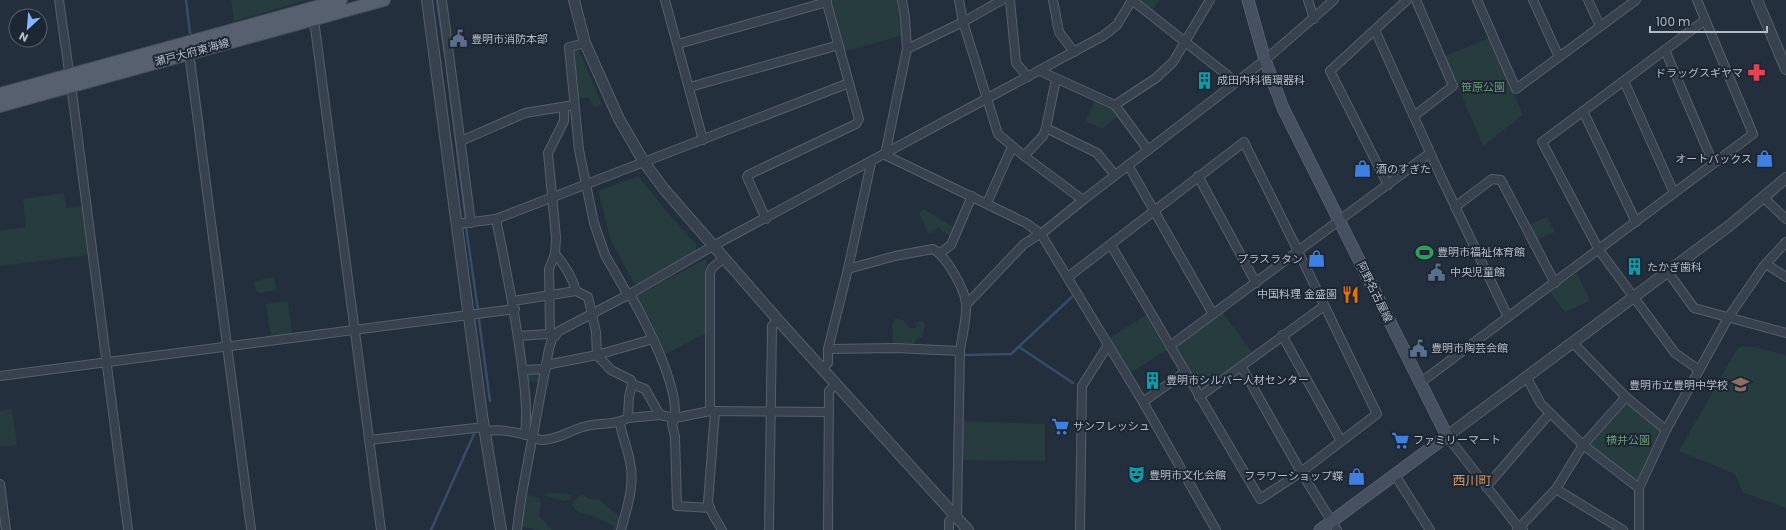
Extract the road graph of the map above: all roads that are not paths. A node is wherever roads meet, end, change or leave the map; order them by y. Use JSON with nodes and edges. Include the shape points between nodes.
{"nodes":[{"id":1,"x":59,"y":0,"type":"edge"},
{"id":2,"x":341,"y":0,"type":"edge"},
{"id":3,"x":384,"y":0,"type":"edge"},
{"id":4,"x":427,"y":0,"type":"edge"},
{"id":5,"x":442,"y":0,"type":"edge"},
{"id":6,"x":574,"y":0,"type":"edge"},
{"id":7,"x":665,"y":0,"type":"edge"},
{"id":8,"x":902,"y":0,"type":"edge"},
{"id":9,"x":959,"y":0,"type":"edge"},
{"id":10,"x":1002,"y":0,"type":"edge"},
{"id":11,"x":1010,"y":0,"type":"edge"},
{"id":12,"x":1054,"y":0,"type":"edge"},
{"id":13,"x":1132,"y":0,"type":"edge"},
{"id":14,"x":1210,"y":0,"type":"edge"},
{"id":15,"x":1248,"y":0,"type":"edge"},
{"id":16,"x":1308,"y":0,"type":"edge"},
{"id":17,"x":1334,"y":0,"type":"edge"},
{"id":18,"x":1407,"y":0,"type":"edge"},
{"id":19,"x":1416,"y":0,"type":"edge"},
{"id":20,"x":1477,"y":0,"type":"edge"},
{"id":21,"x":1533,"y":0,"type":"edge"},
{"id":22,"x":1588,"y":0,"type":"edge"},
{"id":23,"x":1636,"y":0,"type":"edge"},
{"id":24,"x":1697,"y":0,"type":"edge"},
{"id":25,"x":1757,"y":0,"type":"edge"},
{"id":26,"x":826,"y":1,"type":"edge"},
{"id":27,"x":311,"y":10,"type":"edge"},
{"id":28,"x":1314,"y":19,"type":"junction"},
{"id":29,"x":1705,"y":20,"type":"junction"},
{"id":30,"x":963,"y":22,"type":"junction"},
{"id":31,"x":1600,"y":26,"type":"junction"},
{"id":32,"x":1375,"y":30,"type":"junction"},
{"id":33,"x":1185,"y":42,"type":"junction"},
{"id":34,"x":585,"y":43,"type":"junction"},
{"id":35,"x":678,"y":44,"type":"junction"},
{"id":36,"x":839,"y":46,"type":"junction"},
{"id":37,"x":907,"y":48,"type":"junction"},
{"id":38,"x":1665,"y":50,"type":"junction"},
{"id":39,"x":1074,"y":52,"type":"junction"},
{"id":40,"x":190,"y":53,"type":"junction"},
{"id":41,"x":1558,"y":58,"type":"junction"},
{"id":42,"x":1265,"y":60,"type":"junction"},
{"id":43,"x":450,"y":61,"type":"junction"},
{"id":44,"x":436,"y":63,"type":"junction"},
{"id":45,"x":1786,"y":69,"type":"edge"},
{"id":46,"x":1040,"y":71,"type":"junction"},
{"id":47,"x":1028,"y":77,"type":"junction"},
{"id":48,"x":1056,"y":79,"type":"junction"},
{"id":49,"x":70,"y":80,"type":"junction"},
{"id":50,"x":1624,"y":81,"type":"junction"},
{"id":51,"x":1236,"y":82,"type":"junction"},
{"id":52,"x":849,"y":84,"type":"junction"},
{"id":53,"x":690,"y":87,"type":"junction"},
{"id":54,"x":0,"y":94,"type":"edge"},
{"id":55,"x":988,"y":99,"type":"junction"},
{"id":56,"x":575,"y":105,"type":"junction"},
{"id":57,"x":1115,"y":105,"type":"junction"},
{"id":58,"x":0,"y":106,"type":"edge"},
{"id":59,"x":564,"y":106,"type":"junction"},
{"id":60,"x":1583,"y":112,"type":"junction"},
{"id":61,"x":1414,"y":116,"type":"junction"},
{"id":62,"x":1046,"y":128,"type":"junction"},
{"id":63,"x":703,"y":140,"type":"junction"},
{"id":64,"x":461,"y":141,"type":"junction"},
{"id":65,"x":1012,"y":147,"type":"junction"},
{"id":66,"x":1148,"y":150,"type":"junction"},
{"id":67,"x":1430,"y":153,"type":"junction"},
{"id":68,"x":885,"y":155,"type":"junction"},
{"id":69,"x":1024,"y":156,"type":"junction"},
{"id":70,"x":644,"y":162,"type":"junction"},
{"id":71,"x":871,"y":163,"type":"junction"},
{"id":72,"x":1713,"y":163,"type":"junction"},
{"id":73,"x":1128,"y":165,"type":"junction"},
{"id":74,"x":1115,"y":175,"type":"junction"},
{"id":75,"x":1198,"y":176,"type":"junction"},
{"id":76,"x":1786,"y":178,"type":"edge"},
{"id":77,"x":586,"y":184,"type":"junction"},
{"id":78,"x":1388,"y":184,"type":"junction"},
{"id":79,"x":1674,"y":193,"type":"junction"},
{"id":80,"x":972,"y":196,"type":"junction"},
{"id":81,"x":552,"y":197,"type":"junction"},
{"id":82,"x":1764,"y":198,"type":"junction"},
{"id":83,"x":1083,"y":200,"type":"junction"},
{"id":84,"x":987,"y":203,"type":"junction"},
{"id":85,"x":1455,"y":207,"type":"junction"},
{"id":86,"x":1154,"y":211,"type":"junction"},
{"id":87,"x":496,"y":219,"type":"junction"},
{"id":88,"x":766,"y":219,"type":"junction"},
{"id":89,"x":1786,"y":219,"type":"edge"},
{"id":90,"x":1340,"y":221,"type":"junction"},
{"id":91,"x":1636,"y":222,"type":"junction"},
{"id":92,"x":471,"y":223,"type":"junction"},
{"id":93,"x":457,"y":224,"type":"junction"},
{"id":94,"x":1040,"y":234,"type":"junction"},
{"id":95,"x":1786,"y":242,"type":"edge"},
{"id":96,"x":1111,"y":245,"type":"junction"},
{"id":97,"x":713,"y":246,"type":"junction"},
{"id":98,"x":1599,"y":250,"type":"junction"},
{"id":99,"x":1298,"y":251,"type":"junction"},
{"id":100,"x":940,"y":253,"type":"junction"},
{"id":101,"x":555,"y":254,"type":"junction"},
{"id":102,"x":724,"y":258,"type":"junction"},
{"id":103,"x":1766,"y":264,"type":"junction"},
{"id":104,"x":848,"y":269,"type":"junction"},
{"id":105,"x":1668,"y":272,"type":"junction"},
{"id":106,"x":1068,"y":277,"type":"junction"},
{"id":107,"x":1786,"y":277,"type":"edge"},
{"id":108,"x":1256,"y":283,"type":"junction"},
{"id":109,"x":1555,"y":283,"type":"junction"},
{"id":110,"x":576,"y":291,"type":"junction"},
{"id":111,"x":549,"y":294,"type":"junction"},
{"id":112,"x":629,"y":295,"type":"junction"},
{"id":113,"x":1635,"y":296,"type":"junction"},
{"id":114,"x":966,"y":304,"type":"junction"},
{"id":115,"x":514,"y":305,"type":"junction"},
{"id":116,"x":1324,"y":306,"type":"junction"},
{"id":117,"x":593,"y":312,"type":"junction"},
{"id":118,"x":1213,"y":314,"type":"junction"},
{"id":119,"x":470,"y":315,"type":"junction"},
{"id":120,"x":1508,"y":317,"type":"junction"},
{"id":121,"x":1728,"y":318,"type":"junction"},
{"id":122,"x":778,"y":320,"type":"junction"},
{"id":123,"x":354,"y":330,"type":"junction"},
{"id":124,"x":1786,"y":333,"type":"edge"},
{"id":125,"x":1282,"y":335,"type":"junction"},
{"id":126,"x":518,"y":336,"type":"junction"},
{"id":127,"x":555,"y":336,"type":"junction"},
{"id":128,"x":653,"y":339,"type":"junction"},
{"id":129,"x":1573,"y":343,"type":"junction"},
{"id":130,"x":228,"y":346,"type":"junction"},
{"id":131,"x":1108,"y":346,"type":"junction"},
{"id":132,"x":1170,"y":346,"type":"junction"},
{"id":133,"x":828,"y":349,"type":"junction"},
{"id":134,"x":960,"y":351,"type":"junction"},
{"id":135,"x":597,"y":355,"type":"junction"},
{"id":136,"x":107,"y":363,"type":"junction"},
{"id":137,"x":1241,"y":366,"type":"junction"},
{"id":138,"x":546,"y":367,"type":"junction"},
{"id":139,"x":822,"y":369,"type":"junction"},
{"id":140,"x":523,"y":370,"type":"junction"},
{"id":141,"x":1699,"y":370,"type":"junction"},
{"id":142,"x":1185,"y":372,"type":"junction"},
{"id":143,"x":0,"y":376,"type":"edge"},
{"id":144,"x":1527,"y":378,"type":"junction"},
{"id":145,"x":1420,"y":383,"type":"junction"},
{"id":146,"x":632,"y":384,"type":"junction"},
{"id":147,"x":836,"y":384,"type":"junction"},
{"id":148,"x":1199,"y":397,"type":"junction"},
{"id":149,"x":1626,"y":397,"type":"junction"},
{"id":150,"x":1143,"y":402,"type":"junction"},
{"id":151,"x":713,"y":411,"type":"junction"},
{"id":152,"x":771,"y":412,"type":"junction"},
{"id":153,"x":829,"y":412,"type":"junction"},
{"id":154,"x":1550,"y":413,"type":"junction"},
{"id":155,"x":660,"y":415,"type":"junction"},
{"id":156,"x":628,"y":418,"type":"junction"},
{"id":157,"x":675,"y":418,"type":"junction"},
{"id":158,"x":620,"y":423,"type":"junction"},
{"id":159,"x":484,"y":430,"type":"junction"},
{"id":160,"x":1666,"y":430,"type":"junction"},
{"id":161,"x":529,"y":436,"type":"junction"},
{"id":162,"x":1446,"y":436,"type":"junction"},
{"id":163,"x":369,"y":440,"type":"junction"},
{"id":164,"x":1341,"y":441,"type":"junction"},
{"id":165,"x":1583,"y":445,"type":"junction"},
{"id":166,"x":1301,"y":472,"type":"junction"},
{"id":167,"x":1395,"y":475,"type":"junction"},
{"id":168,"x":0,"y":484,"type":"edge"},
{"id":169,"x":1486,"y":487,"type":"junction"},
{"id":170,"x":1639,"y":488,"type":"junction"},
{"id":171,"x":1556,"y":489,"type":"junction"},
{"id":172,"x":710,"y":508,"type":"junction"},
{"id":173,"x":956,"y":517,"type":"junction"},
{"id":174,"x":1335,"y":526,"type":"edge"},
{"id":175,"x":1520,"y":529,"type":"edge"},
{"id":176,"x":6,"y":530,"type":"edge"},
{"id":177,"x":128,"y":530,"type":"edge"},
{"id":178,"x":251,"y":530,"type":"edge"},
{"id":179,"x":381,"y":530,"type":"edge"},
{"id":180,"x":501,"y":530,"type":"edge"},
{"id":181,"x":517,"y":530,"type":"edge"},
{"id":182,"x":621,"y":530,"type":"edge"},
{"id":183,"x":722,"y":530,"type":"edge"},
{"id":184,"x":769,"y":530,"type":"edge"},
{"id":185,"x":828,"y":530,"type":"edge"},
{"id":186,"x":949,"y":530,"type":"edge"},
{"id":187,"x":968,"y":530,"type":"edge"},
{"id":188,"x":1080,"y":530,"type":"edge"},
{"id":189,"x":1216,"y":530,"type":"edge"},
{"id":190,"x":1320,"y":530,"type":"edge"},
{"id":191,"x":1430,"y":530,"type":"edge"},
{"id":192,"x":1623,"y":530,"type":"edge"},
{"id":193,"x":1639,"y":530,"type":"edge"}],
"edges":[{"from":1,"to":49,"type":"street"},
{"from":2,"to":27,"type":"main road","name":"瀬戸大府東海線"},
{"from":3,"to":27,"type":"main road","name":"瀬戸大府東海線"},
{"from":4,"to":44,"type":"street"},
{"from":5,"to":43,"type":"street"},
{"from":6,"to":34,"type":"street"},
{"from":7,"to":35,"type":"street"},
{"from":8,"to":37,"type":"street"},
{"from":9,"to":30,"type":"street"},
{"from":10,"to":30,"type":"street"},
{"from":11,"to":47,"type":"street","via":[[1016,63]]},
{"from":12,"to":39,"type":"street","via":[[1059,32]]},
{"from":13,"to":33,"type":"street"},
{"from":13,"to":39,"type":"street","via":[[1111,31]]},
{"from":14,"to":33,"type":"street"},
{"from":15,"to":42,"type":"main road","name":"阿野名古屋線"},
{"from":16,"to":28,"type":"street"},
{"from":17,"to":28,"type":"street"},
{"from":18,"to":32,"type":"street"},
{"from":19,"to":61,"type":"street","via":[[1453,86]]},
{"from":20,"to":41,"type":"street","via":[[1516,89]]},
{"from":21,"to":41,"type":"street"},
{"from":22,"to":31,"type":"street"},
{"from":23,"to":31,"type":"street"},
{"from":24,"to":29,"type":"street"},
{"from":25,"to":45,"type":"street"},
{"from":26,"to":35,"type":"street"},
{"from":26,"to":36,"type":"street"},
{"from":27,"to":40,"type":"main road","name":"瀬戸大府東海線"},
{"from":27,"to":49,"type":"main road","name":"瀬戸大府東海線"},
{"from":27,"to":123,"type":"street"},
{"from":28,"to":42,"type":"street"},
{"from":29,"to":38,"type":"street"},
{"from":29,"to":72,"type":"street","via":[[1753,134]]},
{"from":30,"to":37,"type":"street"},
{"from":30,"to":55,"type":"street"},
{"from":31,"to":41,"type":"street"},
{"from":32,"to":61,"type":"street"},
{"from":32,"to":78,"type":"street","via":[[1330,71]]},
{"from":33,"to":51,"type":"street"},
{"from":33,"to":57,"type":"street","via":[[1173,62],[1156,78]]},
{"from":34,"to":56,"type":"street","via":[[569,47]]},
{"from":34,"to":70,"type":"street","via":[[619,120]]},
{"from":35,"to":53,"type":"street"},
{"from":36,"to":52,"type":"street"},
{"from":36,"to":53,"type":"street"},
{"from":37,"to":68,"type":"street"},
{"from":38,"to":50,"type":"street"},
{"from":38,"to":72,"type":"street"},
{"from":39,"to":46,"type":"street"},
{"from":40,"to":49,"type":"main road","name":"瀬戸大府東海線"},
{"from":40,"to":130,"type":"street"},
{"from":42,"to":51,"type":"street"},
{"from":42,"to":90,"type":"main road","name":"阿野名古屋線","via":[[1283,108]]},
{"from":43,"to":44,"type":"street"},
{"from":43,"to":64,"type":"street"},
{"from":44,"to":93,"type":"street"},
{"from":46,"to":47,"type":"street"},
{"from":46,"to":48,"type":"street"},
{"from":47,"to":55,"type":"street"},
{"from":48,"to":57,"type":"street"},
{"from":48,"to":62,"type":"street"},
{"from":49,"to":54,"type":"main road","name":"瀬戸大府東海線"},
{"from":49,"to":58,"type":"main road","name":"瀬戸大府東海線"},
{"from":49,"to":136,"type":"street"},
{"from":50,"to":60,"type":"street"},
{"from":50,"to":79,"type":"street"},
{"from":51,"to":66,"type":"street"},
{"from":52,"to":63,"type":"street"},
{"from":52,"to":88,"type":"street","via":[[859,119],[856,124],[748,175]]},
{"from":53,"to":63,"type":"street"},
{"from":55,"to":65,"type":"street","via":[[998,134]]},
{"from":55,"to":68,"type":"street"},
{"from":56,"to":59,"type":"street"},
{"from":56,"to":77,"type":"street","via":[[579,150]]},
{"from":57,"to":66,"type":"street"},
{"from":59,"to":64,"type":"street","via":[[525,113]]},
{"from":59,"to":81,"type":"street","via":[[564,121],[548,153]]},
{"from":60,"to":91,"type":"street"},
{"from":60,"to":98,"type":"street","via":[[1542,142]]},
{"from":61,"to":67,"type":"street"},
{"from":62,"to":69,"type":"street","via":[[1043,136]]},
{"from":62,"to":74,"type":"street","via":[[1097,153]]},
{"from":63,"to":70,"type":"street"},
{"from":64,"to":92,"type":"street"},
{"from":65,"to":69,"type":"street"},
{"from":65,"to":84,"type":"street"},
{"from":66,"to":73,"type":"street"},
{"from":67,"to":78,"type":"street"},
{"from":67,"to":85,"type":"street"},
{"from":68,"to":71,"type":"street"},
{"from":68,"to":80,"type":"street"},
{"from":69,"to":83,"type":"street"},
{"from":70,"to":77,"type":"street"},
{"from":70,"to":97,"type":"street","via":[[664,190]]},
{"from":71,"to":88,"type":"street"},
{"from":71,"to":104,"type":"street"},
{"from":72,"to":79,"type":"street"},
{"from":73,"to":74,"type":"street"},
{"from":73,"to":86,"type":"street"},
{"from":74,"to":83,"type":"street"},
{"from":75,"to":86,"type":"street"},
{"from":75,"to":99,"type":"street","via":[[1244,142]]},
{"from":75,"to":108,"type":"street"},
{"from":76,"to":82,"type":"street"},
{"from":77,"to":81,"type":"street"},
{"from":77,"to":112,"type":"street","via":[[594,223],[606,255]]},
{"from":78,"to":90,"type":"street"},
{"from":79,"to":91,"type":"street"},
{"from":80,"to":84,"type":"street"},
{"from":80,"to":100,"type":"street","via":[[951,245]]},
{"from":81,"to":87,"type":"street"},
{"from":81,"to":101,"type":"street"},
{"from":82,"to":89,"type":"street"},
{"from":82,"to":105,"type":"street"},
{"from":83,"to":94,"type":"street"},
{"from":84,"to":94,"type":"street","via":[[1026,223]]},
{"from":85,"to":109,"type":"street","via":[[1492,180],[1501,180]]},
{"from":85,"to":120,"type":"street"},
{"from":86,"to":96,"type":"street"},
{"from":86,"to":118,"type":"street"},
{"from":87,"to":92,"type":"street"},
{"from":87,"to":115,"type":"street"},
{"from":88,"to":97,"type":"street"},
{"from":90,"to":99,"type":"street"},
{"from":90,"to":145,"type":"main road","name":"阿野名古屋線"},
{"from":91,"to":98,"type":"street"},
{"from":92,"to":93,"type":"street"},
{"from":93,"to":119,"type":"street"},
{"from":94,"to":106,"type":"street"},
{"from":94,"to":114,"type":"street","via":[[1024,244]]},
{"from":95,"to":103,"type":"street"},
{"from":96,"to":106,"type":"street"},
{"from":96,"to":132,"type":"street"},
{"from":97,"to":102,"type":"street"},
{"from":97,"to":112,"type":"street"},
{"from":98,"to":109,"type":"street"},
{"from":98,"to":113,"type":"street"},
{"from":99,"to":108,"type":"street"},
{"from":99,"to":116,"type":"street"},
{"from":100,"to":104,"type":"street","via":[[933,249],[922,250]]},
{"from":100,"to":114,"type":"street","via":[[955,274]]},
{"from":101,"to":110,"type":"street","via":[[574,280]]},
{"from":101,"to":111,"type":"street","via":[[549,268]]},
{"from":102,"to":122,"type":"street"},
{"from":102,"to":151,"type":"street","via":[[710,273]]},
{"from":103,"to":107,"type":"street"},
{"from":103,"to":121,"type":"street"},
{"from":104,"to":133,"type":"street"},
{"from":105,"to":113,"type":"street"},
{"from":105,"to":121,"type":"street","via":[[1694,308]]},
{"from":106,"to":131,"type":"street"},
{"from":108,"to":118,"type":"street"},
{"from":109,"to":120,"type":"street"},
{"from":110,"to":111,"type":"street"},
{"from":110,"to":117,"type":"street","via":[[588,297]]},
{"from":111,"to":115,"type":"street"},
{"from":111,"to":127,"type":"street","via":[[550,330]]},
{"from":112,"to":117,"type":"street"},
{"from":112,"to":128,"type":"street"},
{"from":113,"to":129,"type":"street"},
{"from":113,"to":141,"type":"street","via":[[1674,354]]},
{"from":114,"to":134,"type":"street"},
{"from":115,"to":119,"type":"street"},
{"from":115,"to":126,"type":"street"},
{"from":116,"to":125,"type":"street"},
{"from":116,"to":164,"type":"street","via":[[1377,414]]},
{"from":117,"to":127,"type":"street","via":[[559,331]]},
{"from":117,"to":135,"type":"street"},
{"from":118,"to":132,"type":"street"},
{"from":119,"to":123,"type":"street"},
{"from":119,"to":159,"type":"street"},
{"from":120,"to":145,"type":"street"},
{"from":121,"to":124,"type":"street"},
{"from":121,"to":141,"type":"street"},
{"from":122,"to":139,"type":"street"},
{"from":122,"to":152,"type":"street","via":[[772,326]]},
{"from":123,"to":130,"type":"street"},
{"from":123,"to":163,"type":"street"},
{"from":125,"to":137,"type":"street"},
{"from":125,"to":164,"type":"street"},
{"from":126,"to":127,"type":"street"},
{"from":126,"to":140,"type":"street"},
{"from":127,"to":138,"type":"street","via":[[549,348]]},
{"from":128,"to":135,"type":"street"},
{"from":128,"to":157,"type":"street","via":[[671,389]]},
{"from":129,"to":144,"type":"street"},
{"from":129,"to":149,"type":"street"},
{"from":130,"to":136,"type":"street"},
{"from":130,"to":178,"type":"street"},
{"from":131,"to":150,"type":"street"},
{"from":131,"to":188,"type":"street","via":[[1082,386]]},
{"from":132,"to":142,"type":"street"},
{"from":133,"to":134,"type":"street","via":[[895,348]]},
{"from":133,"to":139,"type":"street","via":[[828,363]]},
{"from":134,"to":173,"type":"street"},
{"from":135,"to":138,"type":"street"},
{"from":135,"to":146,"type":"street","via":[[611,370],[631,380]]},
{"from":136,"to":143,"type":"street"},
{"from":136,"to":177,"type":"street"},
{"from":137,"to":148,"type":"street"},
{"from":137,"to":166,"type":"street"},
{"from":138,"to":140,"type":"street"},
{"from":138,"to":161,"type":"street"},
{"from":139,"to":147,"type":"street"},
{"from":140,"to":161,"type":"street"},
{"from":141,"to":160,"type":"street"},
{"from":142,"to":148,"type":"street"},
{"from":142,"to":150,"type":"street"},
{"from":144,"to":154,"type":"street","via":[[1541,404]]},
{"from":144,"to":162,"type":"street"},
{"from":145,"to":162,"type":"main road","name":"阿野名古屋線"},
{"from":146,"to":155,"type":"street","via":[[644,389]]},
{"from":146,"to":156,"type":"street"},
{"from":147,"to":153,"type":"street","via":[[829,391]]},
{"from":147,"to":173,"type":"street"},
{"from":148,"to":166,"type":"street","via":[[1260,499]]},
{"from":149,"to":160,"type":"street"},
{"from":149,"to":165,"type":"street"},
{"from":150,"to":189,"type":"street"},
{"from":151,"to":152,"type":"street"},
{"from":151,"to":157,"type":"street"},
{"from":151,"to":172,"type":"street","via":[[708,503]]},
{"from":152,"to":153,"type":"street"},
{"from":152,"to":184,"type":"street"},
{"from":153,"to":185,"type":"street"},
{"from":154,"to":165,"type":"street"},
{"from":154,"to":169,"type":"street"},
{"from":155,"to":156,"type":"street"},
{"from":155,"to":157,"type":"street"},
{"from":156,"to":158,"type":"street"},
{"from":157,"to":172,"type":"street","via":[[672,424],[675,437],[677,506]]},
{"from":158,"to":161,"type":"street","via":[[583,427],[556,438],[543,440]]},
{"from":158,"to":182,"type":"street","via":[[630,462],[631,477],[630,495]]},
{"from":159,"to":161,"type":"street"},
{"from":159,"to":163,"type":"street"},
{"from":159,"to":180,"type":"street"},
{"from":160,"to":170,"type":"street"},
{"from":161,"to":181,"type":"street"},
{"from":162,"to":167,"type":"main road"},
{"from":162,"to":169,"type":"street"},
{"from":163,"to":179,"type":"street"},
{"from":164,"to":166,"type":"street"},
{"from":165,"to":170,"type":"street"},
{"from":165,"to":171,"type":"street"},
{"from":166,"to":174,"type":"street"},
{"from":167,"to":174,"type":"main road"},
{"from":167,"to":191,"type":"street"},
{"from":168,"to":176,"type":"street"},
{"from":169,"to":175,"type":"street"},
{"from":170,"to":193,"type":"street"},
{"from":171,"to":175,"type":"street"},
{"from":171,"to":192,"type":"street"},
{"from":172,"to":183,"type":"street"},
{"from":173,"to":186,"type":"street","via":[[949,521]]},
{"from":173,"to":187,"type":"street"},
{"from":174,"to":190,"type":"main road"}]}
